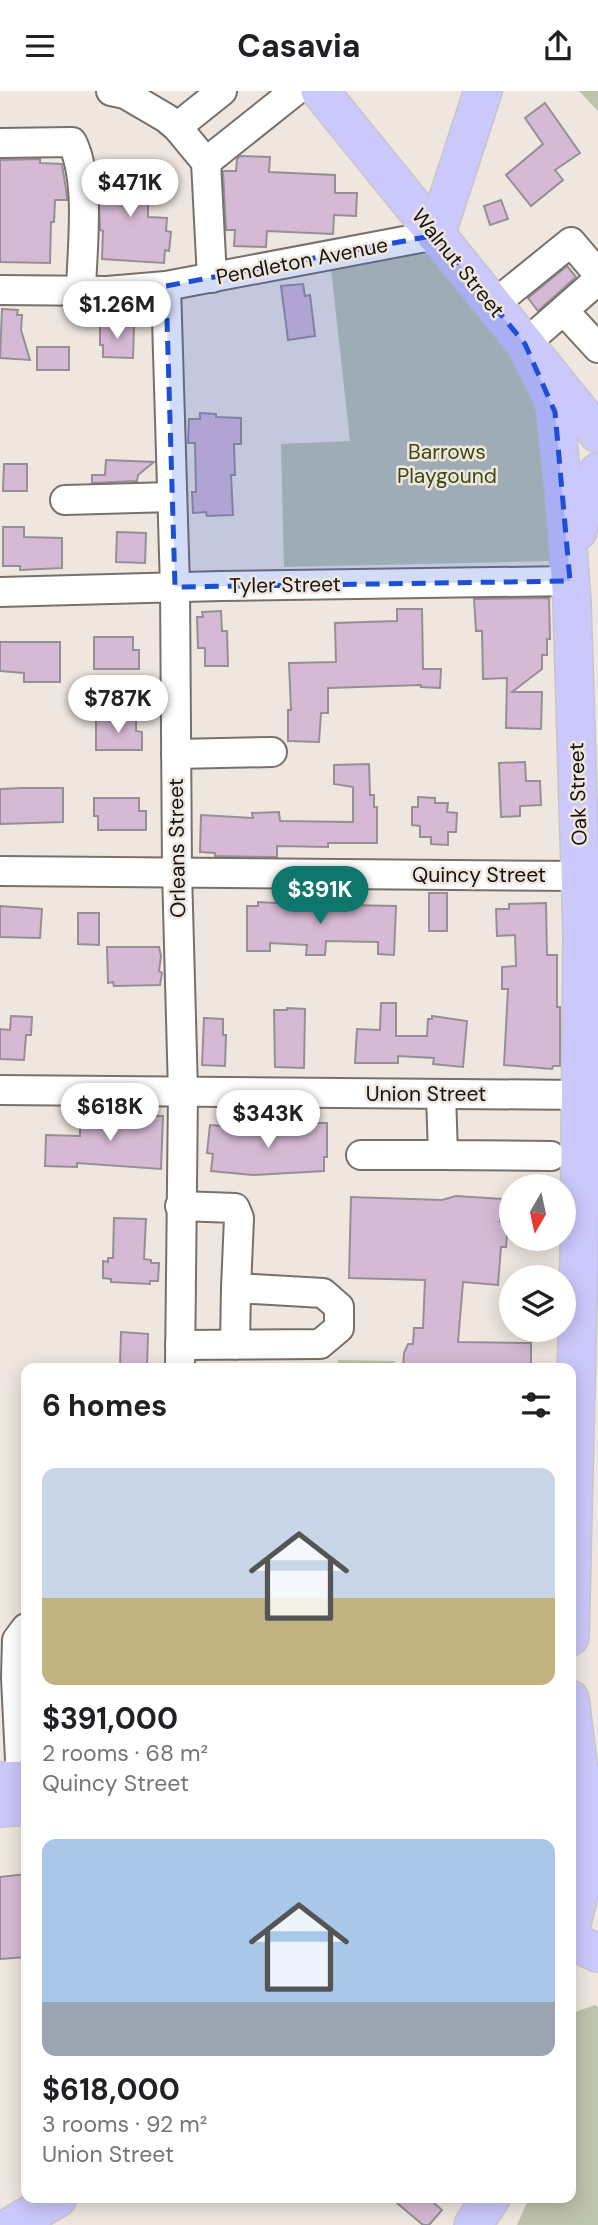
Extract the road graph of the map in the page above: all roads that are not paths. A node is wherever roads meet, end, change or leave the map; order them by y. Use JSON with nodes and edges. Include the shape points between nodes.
{"nodes":[{"id":1,"x":111,"y":91,"type":"edge"},
{"id":2,"x":222,"y":91,"type":"edge"},
{"id":3,"x":320,"y":91,"type":"edge"},
{"id":4,"x":483,"y":91,"type":"edge"},
{"id":5,"x":280,"y":95,"type":"edge"},
{"id":6,"x":177,"y":127,"type":"junction"},
{"id":7,"x":0,"y":143,"type":"edge"},
{"id":8,"x":206,"y":162,"type":"junction"},
{"id":9,"x":436,"y":235,"type":"junction"},
{"id":10,"x":598,"y":274,"type":"edge"},
{"id":11,"x":212,"y":278,"type":"junction"},
{"id":12,"x":598,"y":280,"type":"edge"},
{"id":13,"x":166,"y":286,"type":"junction"},
{"id":14,"x":0,"y":290,"type":"edge"},
{"id":15,"x":81,"y":291,"type":"junction"},
{"id":16,"x":494,"y":306,"type":"junction"},
{"id":17,"x":564,"y":311,"type":"junction"},
{"id":18,"x":525,"y":344,"type":"junction"},
{"id":19,"x":598,"y":348,"type":"edge"},
{"id":20,"x":598,"y":433,"type":"edge"},
{"id":21,"x":598,"y":472,"type":"edge"},
{"id":22,"x":172,"y":497,"type":"junction"},
{"id":23,"x":65,"y":500,"type":"dead end"},
{"id":24,"x":570,"y":581,"type":"junction"},
{"id":25,"x":175,"y":587,"type":"junction"},
{"id":26,"x":0,"y":592,"type":"edge"},
{"id":27,"x":272,"y":752,"type":"dead end"},
{"id":28,"x":176,"y":754,"type":"junction"},
{"id":29,"x":0,"y":871,"type":"edge"},
{"id":30,"x":177,"y":871,"type":"junction"},
{"id":31,"x":580,"y":876,"type":"junction"},
{"id":32,"x":0,"y":1090,"type":"edge"},
{"id":33,"x":183,"y":1092,"type":"junction"},
{"id":34,"x":589,"y":1092,"type":"edge"},
{"id":35,"x":440,"y":1094,"type":"junction"},
{"id":36,"x":361,"y":1155,"type":"dead end"},
{"id":37,"x":443,"y":1155,"type":"junction"},
{"id":38,"x":551,"y":1156,"type":"dead end"},
{"id":39,"x":180,"y":1206,"type":"junction"},
{"id":40,"x":236,"y":1288,"type":"junction"},
{"id":41,"x":588,"y":1336,"type":"edge"},
{"id":42,"x":235,"y":1345,"type":"junction"},
{"id":43,"x":180,"y":1357,"type":"edge"},
{"id":44,"x":581,"y":1436,"type":"edge"},
{"id":45,"x":576,"y":1482,"type":"edge"},
{"id":46,"x":21,"y":1636,"type":"edge"},
{"id":47,"x":578,"y":1712,"type":"edge"},
{"id":48,"x":579,"y":1767,"type":"edge"},
{"id":49,"x":15,"y":1791,"type":"edge"},
{"id":50,"x":576,"y":1902,"type":"edge"},
{"id":51,"x":576,"y":1943,"type":"edge"},
{"id":52,"x":598,"y":1953,"type":"edge"},
{"id":53,"x":50,"y":2203,"type":"edge"},
{"id":54,"x":488,"y":2203,"type":"edge"},
{"id":55,"x":13,"y":2225,"type":"edge"},
{"id":56,"x":473,"y":2225,"type":"edge"}],
"edges":[{"from":1,"to":6,"type":"street","via":[[142,103]]},
{"from":2,"to":6,"type":"street"},
{"from":3,"to":9,"type":"main road","name":"Walnut Street"},
{"from":4,"to":9,"type":"main road"},
{"from":5,"to":8,"type":"street"},
{"from":6,"to":8,"type":"street"},
{"from":7,"to":15,"type":"street","via":[[72,142],[83,182]]},
{"from":8,"to":11,"type":"street"},
{"from":9,"to":11,"type":"street","name":"Pendleton Avenue"},
{"from":9,"to":16,"type":"main road","name":"Walnut Street"},
{"from":10,"to":16,"type":"street","via":[[571,242]]},
{"from":11,"to":13,"type":"street","name":"Pendleton Avenue"},
{"from":12,"to":17,"type":"street"},
{"from":13,"to":15,"type":"street","name":"Pendleton Avenue"},
{"from":13,"to":22,"type":"street","name":"Orleans Street"},
{"from":14,"to":15,"type":"street","name":"Pendleton Avenue"},
{"from":16,"to":18,"type":"main road","name":"Walnut Street"},
{"from":17,"to":18,"type":"street"},
{"from":17,"to":19,"type":"street"},
{"from":18,"to":20,"type":"main road","name":"Walnut Street"},
{"from":18,"to":24,"type":"main road","name":"Oak Street","via":[[555,412]]},
{"from":21,"to":24,"type":"main road","name":"Oak Street","via":[[582,499]]},
{"from":22,"to":23,"type":"street"},
{"from":22,"to":25,"type":"street","name":"Orleans Street"},
{"from":24,"to":25,"type":"street","name":"Tyler Street"},
{"from":24,"to":31,"type":"main road","name":"Oak Street"},
{"from":25,"to":26,"type":"street","name":"Tyler Street"},
{"from":25,"to":28,"type":"street","name":"Orleans Street"},
{"from":27,"to":28,"type":"street"},
{"from":28,"to":30,"type":"street","name":"Orleans Street"},
{"from":29,"to":30,"type":"street","name":"Quincy Street"},
{"from":30,"to":31,"type":"street","name":"Quincy Street"},
{"from":30,"to":33,"type":"street","name":"Orleans Street"},
{"from":31,"to":34,"type":"main road","name":"Oak Street"},
{"from":32,"to":33,"type":"street","name":"Union Street"},
{"from":33,"to":35,"type":"street","name":"Union Street"},
{"from":33,"to":39,"type":"street","name":"Orleans Street"},
{"from":34,"to":35,"type":"street","name":"Union Street"},
{"from":34,"to":41,"type":"main road","name":"Oak Street"},
{"from":35,"to":37,"type":"street"},
{"from":36,"to":37,"type":"street"},
{"from":37,"to":38,"type":"street"},
{"from":39,"to":40,"type":"street","via":[[235,1208],[239,1218]]},
{"from":39,"to":43,"type":"street","name":"Orleans Street"},
{"from":40,"to":42,"type":"street"},
{"from":40,"to":42,"type":"street","via":[[323,1293],[339,1307],[339,1328],[320,1344]]},
{"from":41,"to":44,"type":"main road","name":"Oak Street"},
{"from":42,"to":43,"type":"street"},
{"from":44,"to":45,"type":"main road","name":"Oak Street"},
{"from":46,"to":49,"type":"street"},
{"from":47,"to":48,"type":"main road"},
{"from":48,"to":50,"type":"main road","via":[[588,1845]]},
{"from":51,"to":52,"type":"main road"},
{"from":53,"to":55,"type":"main road"},
{"from":54,"to":56,"type":"main road"}]}
